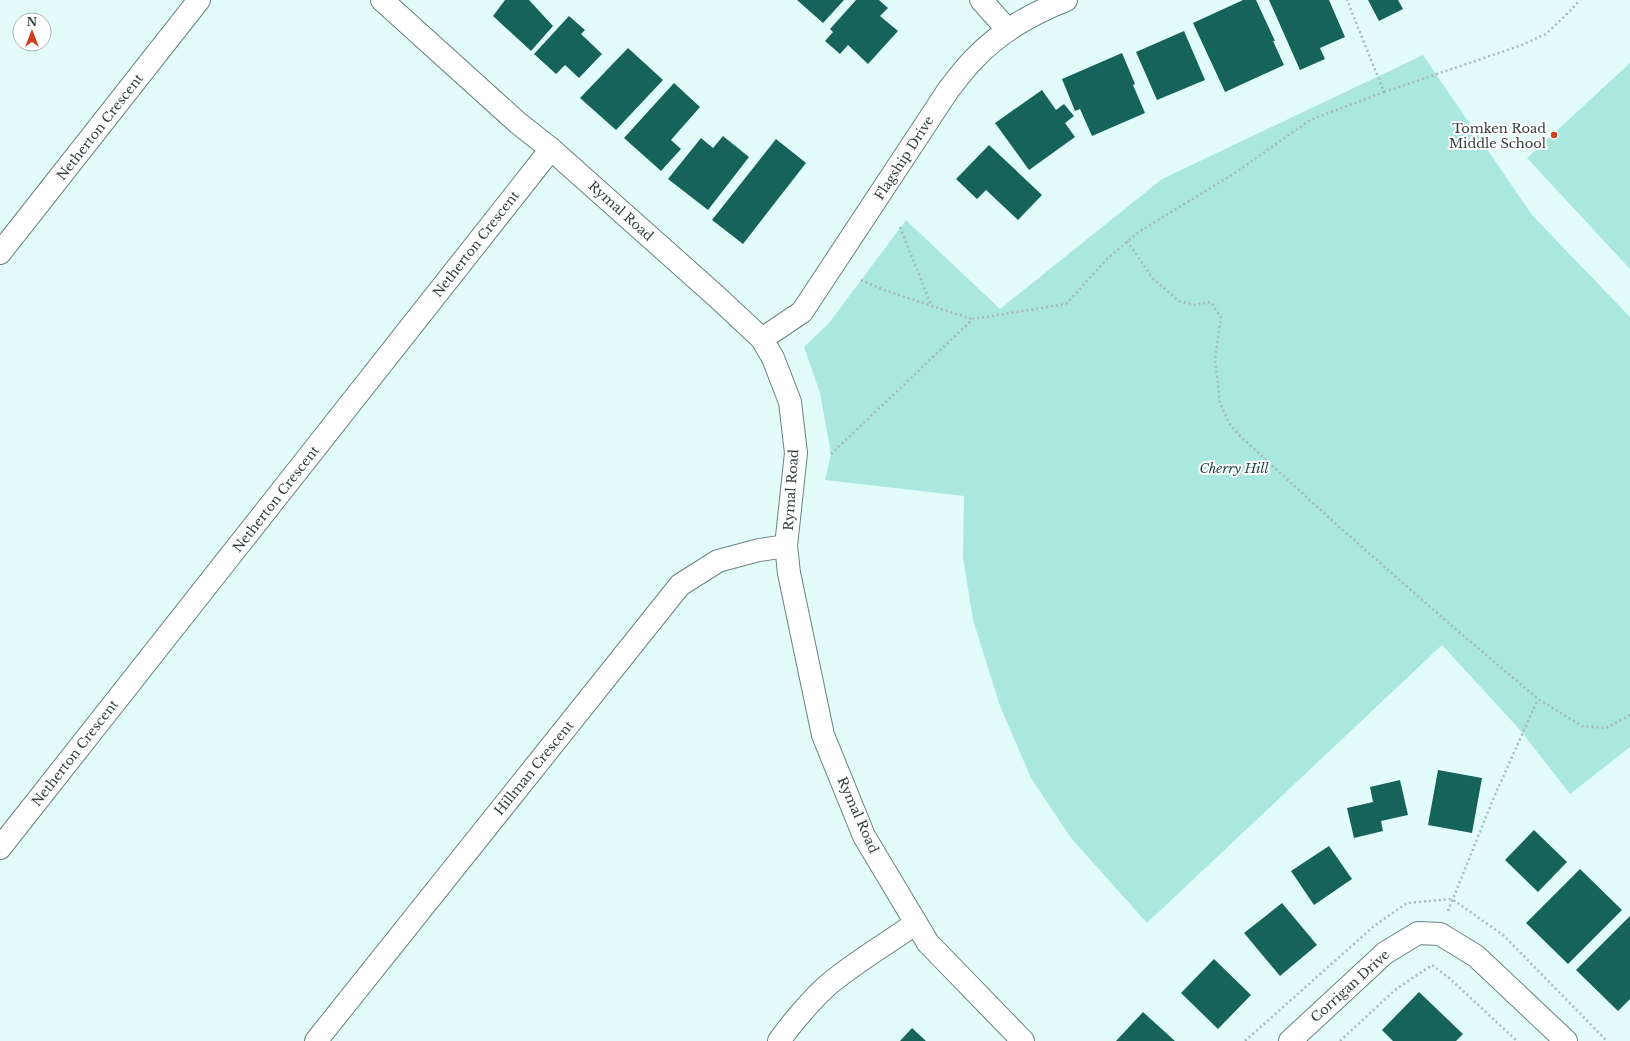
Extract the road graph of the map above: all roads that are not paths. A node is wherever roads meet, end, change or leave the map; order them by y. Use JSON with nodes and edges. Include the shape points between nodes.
{"nodes":[{"id":1,"x":199,"y":0,"type":"edge"},
{"id":2,"x":382,"y":0,"type":"edge"},
{"id":3,"x":981,"y":0,"type":"edge"},
{"id":4,"x":1066,"y":0,"type":"edge"},
{"id":5,"x":1008,"y":30,"type":"junction"},
{"id":6,"x":551,"y":149,"type":"junction"},
{"id":7,"x":0,"y":253,"type":"edge"},
{"id":8,"x":762,"y":339,"type":"junction"},
{"id":9,"x":786,"y":546,"type":"junction"},
{"id":10,"x":0,"y":848,"type":"edge"},
{"id":11,"x":916,"y":923,"type":"junction"},
{"id":12,"x":316,"y":1041,"type":"edge"},
{"id":13,"x":779,"y":1041,"type":"edge"},
{"id":14,"x":1023,"y":1041,"type":"edge"},
{"id":15,"x":1290,"y":1041,"type":"edge"},
{"id":16,"x":1566,"y":1041,"type":"edge"}],
"edges":[{"from":1,"to":7,"type":"street","name":"Netherton Crescent"},
{"from":2,"to":6,"type":"street","name":"Rymal Road","via":[[518,123]]},
{"from":3,"to":5,"type":"street"},
{"from":4,"to":5,"type":"street","name":"Flagship Drive","via":[[1036,12]]},
{"from":5,"to":8,"type":"street","name":"Flagship Drive","via":[[974,58],[949,89],[802,312]]},
{"from":6,"to":8,"type":"street","name":"Rymal Road"},
{"from":6,"to":10,"type":"street","name":"Netherton Crescent"},
{"from":8,"to":9,"type":"street","name":"Rymal Road","via":[[773,358],[790,402],[796,453]]},
{"from":9,"to":11,"type":"street","name":"Rymal Road","via":[[789,572],[823,735],[864,836]]},
{"from":9,"to":12,"type":"street","name":"Hillman Crescent","via":[[718,561],[680,585]]},
{"from":11,"to":13,"type":"street","via":[[827,986]]},
{"from":11,"to":14,"type":"street","name":"Rymal Road","via":[[928,943]]},
{"from":15,"to":16,"type":"street","name":"Corrigan Drive","via":[[1385,953],[1418,933],[1440,934],[1476,956]]}]}
